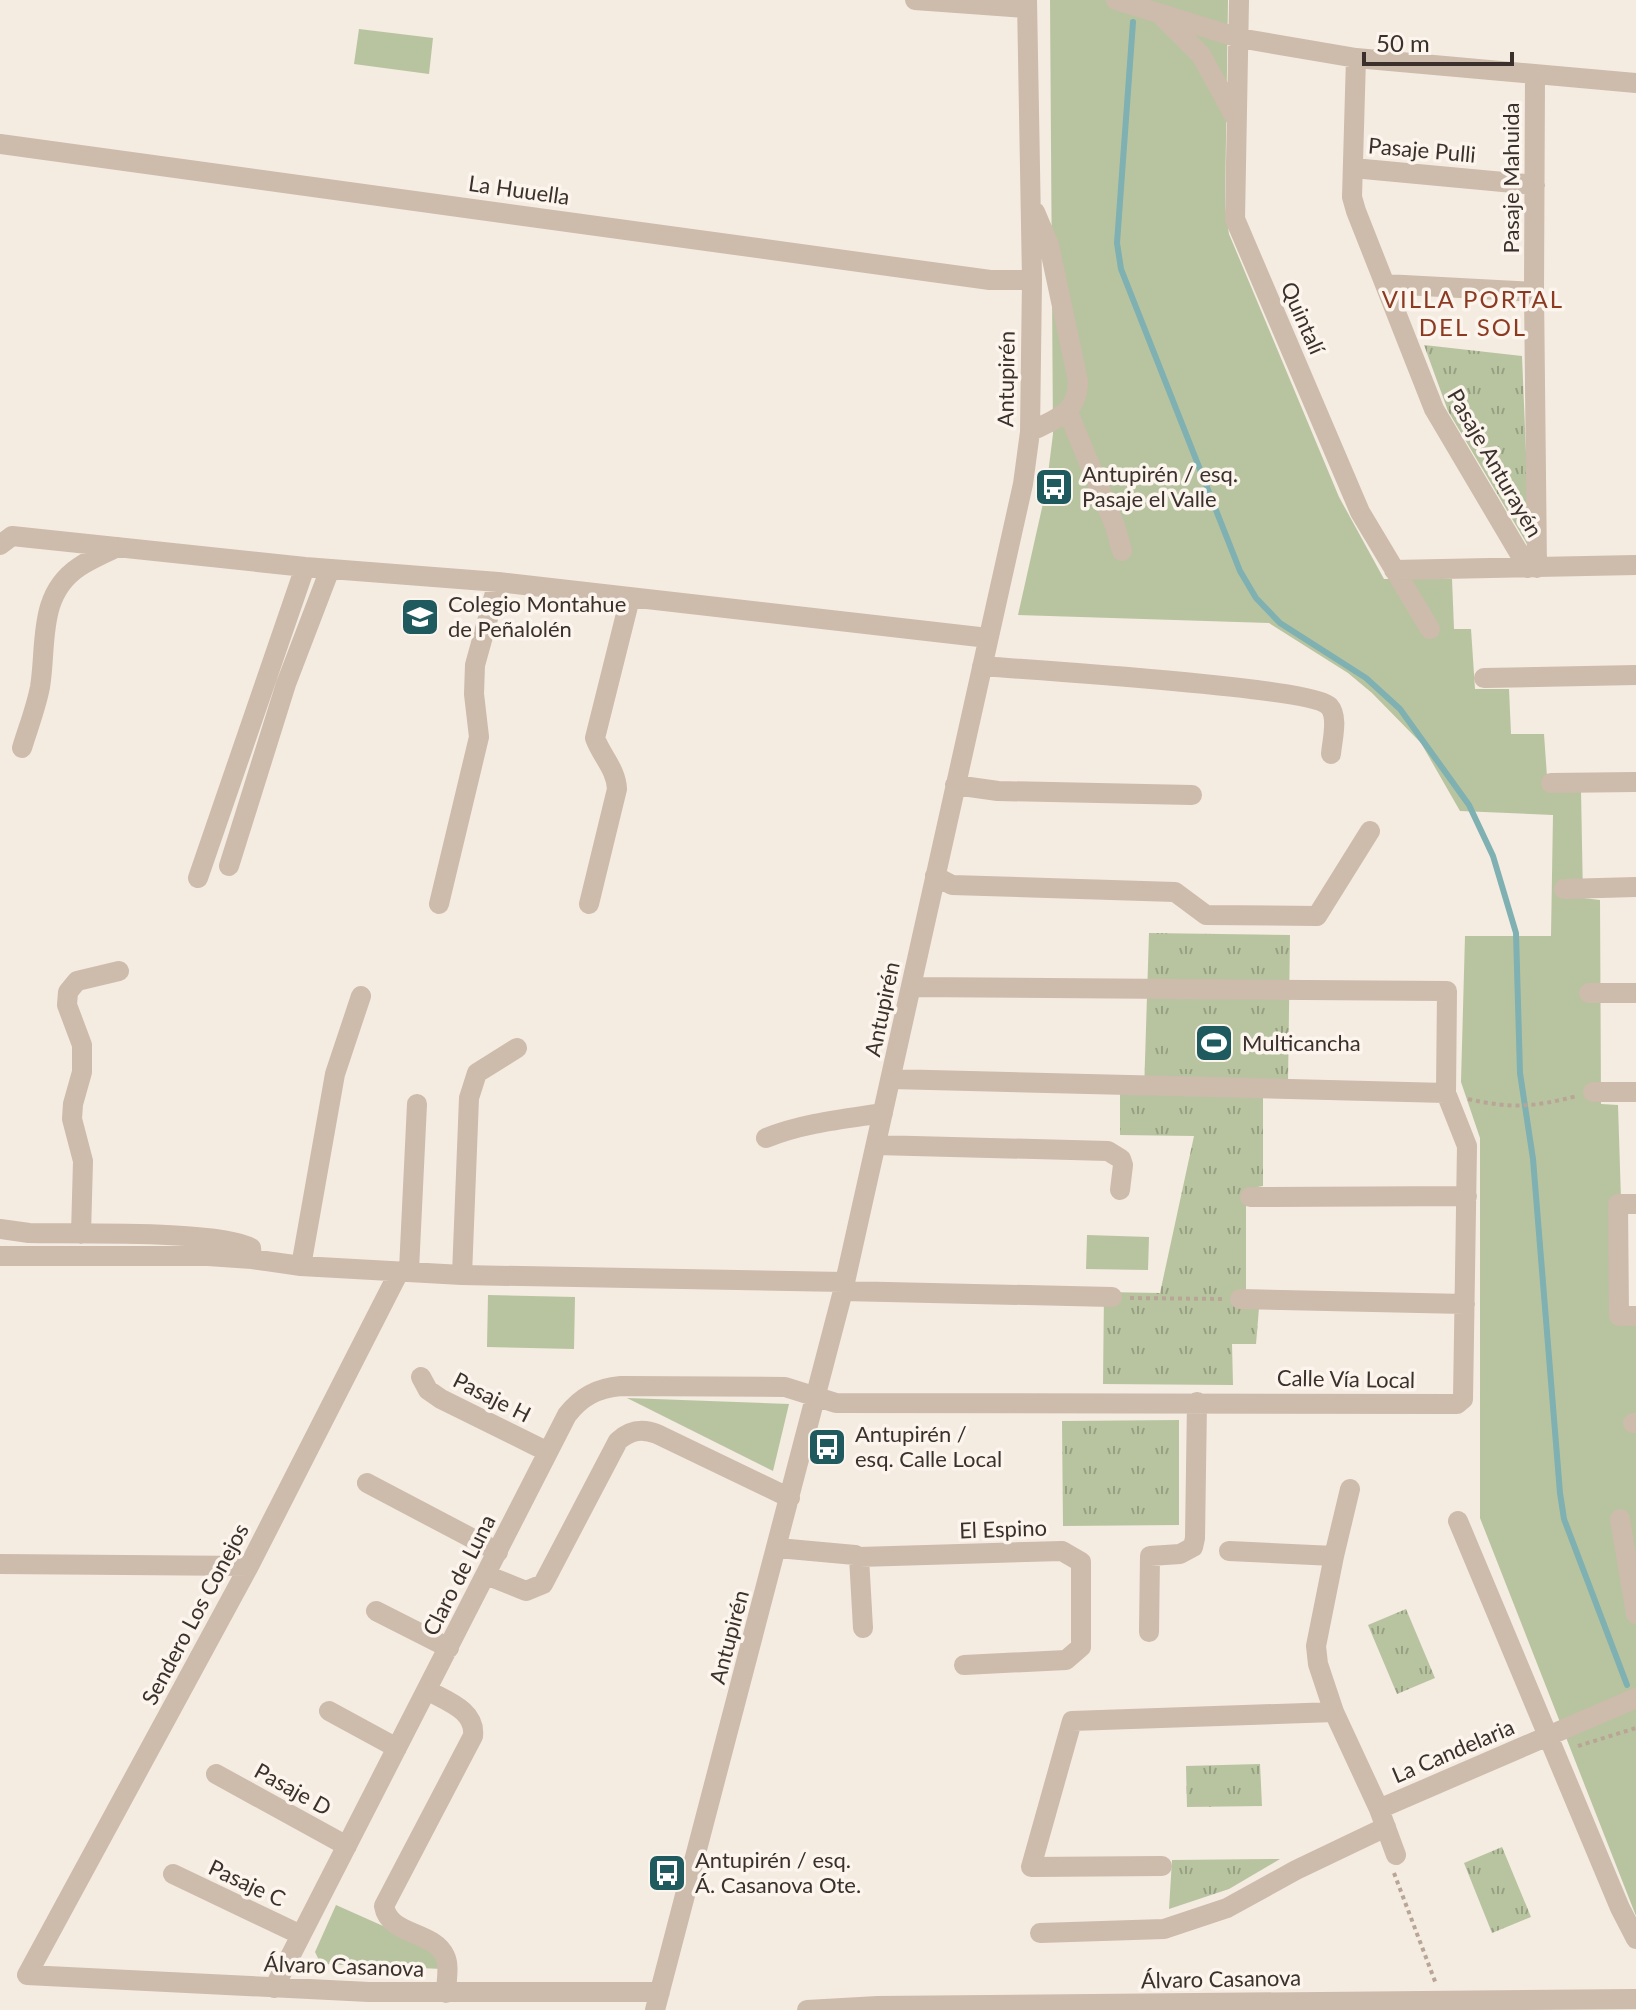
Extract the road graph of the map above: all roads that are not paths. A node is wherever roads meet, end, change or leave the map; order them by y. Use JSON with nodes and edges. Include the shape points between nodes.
{"nodes":[{"id":1,"x":915,"y":0,"type":"edge"},
{"id":2,"x":1116,"y":0,"type":"edge"},
{"id":3,"x":1239,"y":0,"type":"edge"},
{"id":4,"x":1027,"y":4,"type":"edge"},
{"id":5,"x":1159,"y":13,"type":"junction"},
{"id":6,"x":1239,"y":38,"type":"junction"},
{"id":7,"x":1356,"y":58,"type":"junction"},
{"id":8,"x":1535,"y":76,"type":"junction"},
{"id":9,"x":1636,"y":83,"type":"edge"},
{"id":10,"x":1237,"y":121,"type":"junction"},
{"id":11,"x":0,"y":144,"type":"edge"},
{"id":12,"x":1353,"y":168,"type":"junction"},
{"id":13,"x":1535,"y":185,"type":"junction"},
{"id":14,"x":1030,"y":201,"type":"junction"},
{"id":15,"x":1032,"y":280,"type":"junction"},
{"id":16,"x":1385,"y":284,"type":"junction"},
{"id":17,"x":1534,"y":292,"type":"junction"},
{"id":18,"x":1068,"y":412,"type":"junction"},
{"id":19,"x":1030,"y":432,"type":"junction"},
{"id":20,"x":6,"y":540,"type":"edge"},
{"id":21,"x":118,"y":547,"type":"junction"},
{"id":22,"x":1122,"y":551,"type":"dead end"},
{"id":23,"x":1636,"y":565,"type":"edge"},
{"id":24,"x":305,"y":567,"type":"junction"},
{"id":25,"x":1532,"y":568,"type":"junction"},
{"id":26,"x":330,"y":569,"type":"junction"},
{"id":27,"x":1394,"y":570,"type":"junction"},
{"id":28,"x":498,"y":582,"type":"junction"},
{"id":29,"x":630,"y":598,"type":"junction"},
{"id":30,"x":1430,"y":629,"type":"dead end"},
{"id":31,"x":988,"y":638,"type":"junction"},
{"id":32,"x":982,"y":666,"type":"junction"},
{"id":33,"x":1636,"y":675,"type":"edge"},
{"id":34,"x":1484,"y":678,"type":"dead end"},
{"id":35,"x":22,"y":748,"type":"dead end"},
{"id":36,"x":1331,"y":754,"type":"dead end"},
{"id":37,"x":1636,"y":782,"type":"edge"},
{"id":38,"x":1551,"y":783,"type":"dead end"},
{"id":39,"x":955,"y":785,"type":"junction"},
{"id":40,"x":1192,"y":795,"type":"dead end"},
{"id":41,"x":1370,"y":831,"type":"dead end"},
{"id":42,"x":229,"y":866,"type":"dead end"},
{"id":43,"x":935,"y":876,"type":"junction"},
{"id":44,"x":198,"y":878,"type":"dead end"},
{"id":45,"x":1636,"y":887,"type":"edge"},
{"id":46,"x":1564,"y":889,"type":"dead end"},
{"id":47,"x":439,"y":904,"type":"dead end"},
{"id":48,"x":589,"y":904,"type":"dead end"},
{"id":49,"x":119,"y":971,"type":"dead end"},
{"id":50,"x":911,"y":987,"type":"junction"},
{"id":51,"x":1589,"y":993,"type":"dead end"},
{"id":52,"x":1636,"y":993,"type":"edge"},
{"id":53,"x":361,"y":996,"type":"dead end"},
{"id":54,"x":517,"y":1048,"type":"dead end"},
{"id":55,"x":892,"y":1079,"type":"junction"},
{"id":56,"x":1593,"y":1092,"type":"road end"},
{"id":57,"x":1636,"y":1092,"type":"edge"},
{"id":58,"x":1446,"y":1093,"type":"junction"},
{"id":59,"x":417,"y":1104,"type":"dead end"},
{"id":60,"x":883,"y":1113,"type":"junction"},
{"id":61,"x":766,"y":1138,"type":"dead end"},
{"id":62,"x":876,"y":1145,"type":"junction"},
{"id":63,"x":1120,"y":1190,"type":"dead end"},
{"id":64,"x":1467,"y":1196,"type":"junction"},
{"id":65,"x":1250,"y":1197,"type":"dead end"},
{"id":66,"x":1636,"y":1204,"type":"edge"},
{"id":67,"x":0,"y":1229,"type":"edge"},
{"id":68,"x":81,"y":1234,"type":"junction"},
{"id":69,"x":0,"y":1256,"type":"edge"},
{"id":70,"x":252,"y":1259,"type":"junction"},
{"id":71,"x":301,"y":1266,"type":"junction"},
{"id":72,"x":404,"y":1271,"type":"junction"},
{"id":73,"x":462,"y":1275,"type":"junction"},
{"id":74,"x":844,"y":1287,"type":"junction"},
{"id":75,"x":1112,"y":1297,"type":"road end"},
{"id":76,"x":1240,"y":1299,"type":"road end"},
{"id":77,"x":1465,"y":1304,"type":"junction"},
{"id":78,"x":1636,"y":1316,"type":"edge"},
{"id":79,"x":421,"y":1377,"type":"dead end"},
{"id":80,"x":815,"y":1397,"type":"junction"},
{"id":81,"x":1197,"y":1402,"type":"junction"},
{"id":82,"x":548,"y":1452,"type":"junction"},
{"id":83,"x":367,"y":1483,"type":"dead end"},
{"id":84,"x":1350,"y":1489,"type":"dead end"},
{"id":85,"x":790,"y":1498,"type":"junction"},
{"id":86,"x":1620,"y":1519,"type":"dead end"},
{"id":87,"x":1458,"y":1521,"type":"dead end"},
{"id":88,"x":778,"y":1548,"type":"junction"},
{"id":89,"x":1229,"y":1551,"type":"dead end"},
{"id":90,"x":498,"y":1552,"type":"junction"},
{"id":91,"x":1334,"y":1556,"type":"junction"},
{"id":92,"x":859,"y":1557,"type":"junction"},
{"id":93,"x":0,"y":1564,"type":"edge"},
{"id":94,"x":249,"y":1566,"type":"junction"},
{"id":95,"x":486,"y":1575,"type":"junction"},
{"id":96,"x":376,"y":1611,"type":"dead end"},
{"id":97,"x":1636,"y":1614,"type":"edge"},
{"id":98,"x":863,"y":1628,"type":"dead end"},
{"id":99,"x":1149,"y":1632,"type":"dead end"},
{"id":100,"x":449,"y":1648,"type":"junction"},
{"id":101,"x":964,"y":1665,"type":"dead end"},
{"id":102,"x":427,"y":1690,"type":"junction"},
{"id":103,"x":1636,"y":1698,"type":"edge"},
{"id":104,"x":329,"y":1711,"type":"dead end"},
{"id":105,"x":1334,"y":1712,"type":"junction"},
{"id":106,"x":1548,"y":1736,"type":"junction"},
{"id":107,"x":397,"y":1748,"type":"junction"},
{"id":108,"x":216,"y":1774,"type":"dead end"},
{"id":109,"x":1382,"y":1818,"type":"junction"},
{"id":110,"x":347,"y":1846,"type":"junction"},
{"id":111,"x":1396,"y":1855,"type":"road end"},
{"id":112,"x":1162,"y":1866,"type":"dead end"},
{"id":113,"x":173,"y":1874,"type":"dead end"},
{"id":114,"x":1040,"y":1933,"type":"dead end"},
{"id":115,"x":301,"y":1935,"type":"junction"},
{"id":116,"x":1636,"y":1939,"type":"edge"},
{"id":117,"x":27,"y":1975,"type":"joint"},
{"id":118,"x":274,"y":1988,"type":"junction"},
{"id":119,"x":446,"y":1993,"type":"junction"},
{"id":120,"x":1636,"y":1999,"type":"edge"},
{"id":121,"x":658,"y":2001,"type":"edge"},
{"id":122,"x":807,"y":2010,"type":"edge"}],
"edges":[{"from":1,"to":4,"type":"street"},
{"from":2,"to":5,"type":"street"},
{"from":3,"to":6,"type":"street","name":"Quintalí"},
{"from":4,"to":14,"type":"street","name":"Antupirén"},
{"from":5,"to":6,"type":"street"},
{"from":5,"to":10,"type":"street","via":[[1201,55]]},
{"from":6,"to":7,"type":"street"},
{"from":6,"to":10,"type":"street","name":"Quintalí"},
{"from":7,"to":8,"type":"street"},
{"from":7,"to":12,"type":"street","name":"Pasaje Anturayén"},
{"from":8,"to":9,"type":"street"},
{"from":8,"to":13,"type":"street","name":"Pasaje Mahuida"},
{"from":10,"to":27,"type":"street","name":"Quintalí","via":[[1235,219],[1360,512]]},
{"from":11,"to":15,"type":"street","name":"La Huuella","via":[[990,280]]},
{"from":12,"to":13,"type":"street","name":"Pasaje Pulli"},
{"from":12,"to":16,"type":"street","name":"Pasaje Anturayén","via":[[1352,197]]},
{"from":13,"to":17,"type":"street","name":"Pasaje Mahuida"},
{"from":14,"to":15,"type":"street","name":"Antupirén"},
{"from":14,"to":18,"type":"street","via":[[1049,245],[1078,381],[1078,397]]},
{"from":15,"to":19,"type":"street","name":"Antupirén"},
{"from":16,"to":17,"type":"street"},
{"from":16,"to":25,"type":"street","name":"Pasaje Anturayén","via":[[1434,409]]},
{"from":17,"to":25,"type":"street","name":"Pasaje Mahuida"},
{"from":18,"to":19,"type":"street"},
{"from":18,"to":22,"type":"street"},
{"from":19,"to":31,"type":"street","name":"Antupirén"},
{"from":20,"to":21,"type":"street"},
{"from":21,"to":24,"type":"street"},
{"from":21,"to":35,"type":"street","via":[[78,567],[52,600],[39,690]]},
{"from":23,"to":25,"type":"street"},
{"from":24,"to":26,"type":"street"},
{"from":24,"to":44,"type":"street"},
{"from":25,"to":27,"type":"street"},
{"from":26,"to":28,"type":"street"},
{"from":26,"to":42,"type":"street","via":[[286,684]]},
{"from":27,"to":30,"type":"street","name":"Quintalí"},
{"from":28,"to":29,"type":"street"},
{"from":28,"to":47,"type":"street","via":[[475,665],[479,737]]},
{"from":29,"to":31,"type":"street"},
{"from":29,"to":48,"type":"street","via":[[595,738],[617,775],[617,789]]},
{"from":31,"to":32,"type":"street","name":"Antupirén"},
{"from":32,"to":36,"type":"street","via":[[1307,697],[1332,708]]},
{"from":32,"to":39,"type":"street","name":"Antupirén"},
{"from":33,"to":34,"type":"street"},
{"from":37,"to":38,"type":"street"},
{"from":39,"to":40,"type":"street","via":[[998,791]]},
{"from":39,"to":43,"type":"street","name":"Antupirén"},
{"from":41,"to":43,"type":"street","via":[[1317,916],[1206,915],[1175,892],[952,885]]},
{"from":43,"to":50,"type":"street","name":"Antupirén"},
{"from":45,"to":46,"type":"street"},
{"from":49,"to":68,"type":"street","via":[[77,981],[68,992],[67,1005],[82,1045],[72,1119],[83,1161]]},
{"from":50,"to":55,"type":"street","name":"Antupirén"},
{"from":50,"to":58,"type":"street","name":"Calle Vía Local","via":[[1447,991]]},
{"from":51,"to":52,"type":"street"},
{"from":53,"to":71,"type":"street","via":[[335,1074]]},
{"from":54,"to":73,"type":"street","via":[[477,1073],[469,1098]]},
{"from":55,"to":58,"type":"street"},
{"from":55,"to":60,"type":"street","name":"Antupirén"},
{"from":56,"to":57,"type":"street"},
{"from":58,"to":64,"type":"street","name":"Calle Vía Local","via":[[1467,1146]]},
{"from":59,"to":72,"type":"street"},
{"from":60,"to":61,"type":"street"},
{"from":60,"to":62,"type":"street","name":"Antupirén"},
{"from":62,"to":63,"type":"street","via":[[1108,1151],[1121,1159]]},
{"from":62,"to":74,"type":"street","name":"Antupirén"},
{"from":64,"to":65,"type":"street"},
{"from":64,"to":77,"type":"street","name":"Calle Vía Local"},
{"from":66,"to":78,"type":"street","via":[[1618,1204],[1619,1316]]},
{"from":67,"to":68,"type":"street"},
{"from":68,"to":70,"type":"street","via":[[210,1238],[243,1243],[251,1248]]},
{"from":69,"to":70,"type":"street"},
{"from":70,"to":71,"type":"street"},
{"from":71,"to":72,"type":"street"},
{"from":72,"to":73,"type":"street"},
{"from":72,"to":94,"type":"street","name":"Sendero Los Conejos"},
{"from":73,"to":74,"type":"street"},
{"from":74,"to":75,"type":"street"},
{"from":74,"to":80,"type":"street","name":"Antupirén"},
{"from":76,"to":77,"type":"street"},
{"from":77,"to":81,"type":"street","name":"Calle Vía Local","via":[[1463,1399],[1457,1404]]},
{"from":79,"to":82,"type":"street","name":"Pasaje H","via":[[441,1399]]},
{"from":80,"to":81,"type":"street","name":"Calle Vía Local","via":[[836,1403]]},
{"from":80,"to":82,"type":"street","name":"Claro de Luna","via":[[785,1387],[609,1387],[587,1395],[573,1408]]},
{"from":80,"to":85,"type":"street","name":"Antupirén"},
{"from":81,"to":99,"type":"street","via":[[1195,1538],[1186,1552],[1150,1556]]},
{"from":82,"to":90,"type":"street","name":"Claro de Luna"},
{"from":83,"to":90,"type":"street"},
{"from":84,"to":91,"type":"street"},
{"from":85,"to":88,"type":"street","name":"Antupirén"},
{"from":85,"to":95,"type":"street","via":[[657,1434],[631,1432],[618,1441],[543,1584],[526,1591]]},
{"from":86,"to":97,"type":"street"},
{"from":87,"to":106,"type":"street","name":"La Candelaria"},
{"from":88,"to":92,"type":"street","name":"El Espino"},
{"from":88,"to":121,"type":"street","name":"Antupirén"},
{"from":89,"to":91,"type":"street"},
{"from":90,"to":95,"type":"street","name":"Claro de Luna"},
{"from":91,"to":105,"type":"street","via":[[1316,1646]]},
{"from":92,"to":98,"type":"street"},
{"from":92,"to":101,"type":"street","name":"El Espino","via":[[1062,1551],[1081,1562],[1081,1647],[1075,1655],[1066,1660]]},
{"from":93,"to":94,"type":"street"},
{"from":94,"to":117,"type":"street","name":"Sendero Los Conejos"},
{"from":95,"to":100,"type":"street","name":"Claro de Luna"},
{"from":96,"to":100,"type":"street"},
{"from":100,"to":102,"type":"street","name":"Claro de Luna"},
{"from":102,"to":107,"type":"street","name":"Claro de Luna"},
{"from":102,"to":119,"type":"street","via":[[467,1714],[473,1736],[384,1906],[391,1921],[441,1949],[447,1963]]},
{"from":103,"to":106,"type":"street","name":"La Candelaria"},
{"from":104,"to":107,"type":"street"},
{"from":105,"to":109,"type":"street"},
{"from":105,"to":112,"type":"street","via":[[1072,1721],[1031,1867]]},
{"from":106,"to":109,"type":"street","name":"La Candelaria"},
{"from":106,"to":116,"type":"street","name":"La Candelaria"},
{"from":107,"to":110,"type":"street","name":"Claro de Luna"},
{"from":108,"to":110,"type":"street","name":"Pasaje D"},
{"from":109,"to":111,"type":"street"},
{"from":109,"to":114,"type":"street","name":"La Candelaria","via":[[1227,1908],[1164,1929]]},
{"from":110,"to":115,"type":"street","name":"Claro de Luna"},
{"from":113,"to":115,"type":"street","name":"Pasaje C"},
{"from":115,"to":118,"type":"street","name":"Claro de Luna"},
{"from":117,"to":118,"type":"street","name":"Álvaro Casanova"},
{"from":118,"to":119,"type":"street","name":"Álvaro Casanova"},
{"from":119,"to":121,"type":"street","name":"Álvaro Casanova"},
{"from":120,"to":122,"type":"street","name":"Álvaro Casanova"}]}
